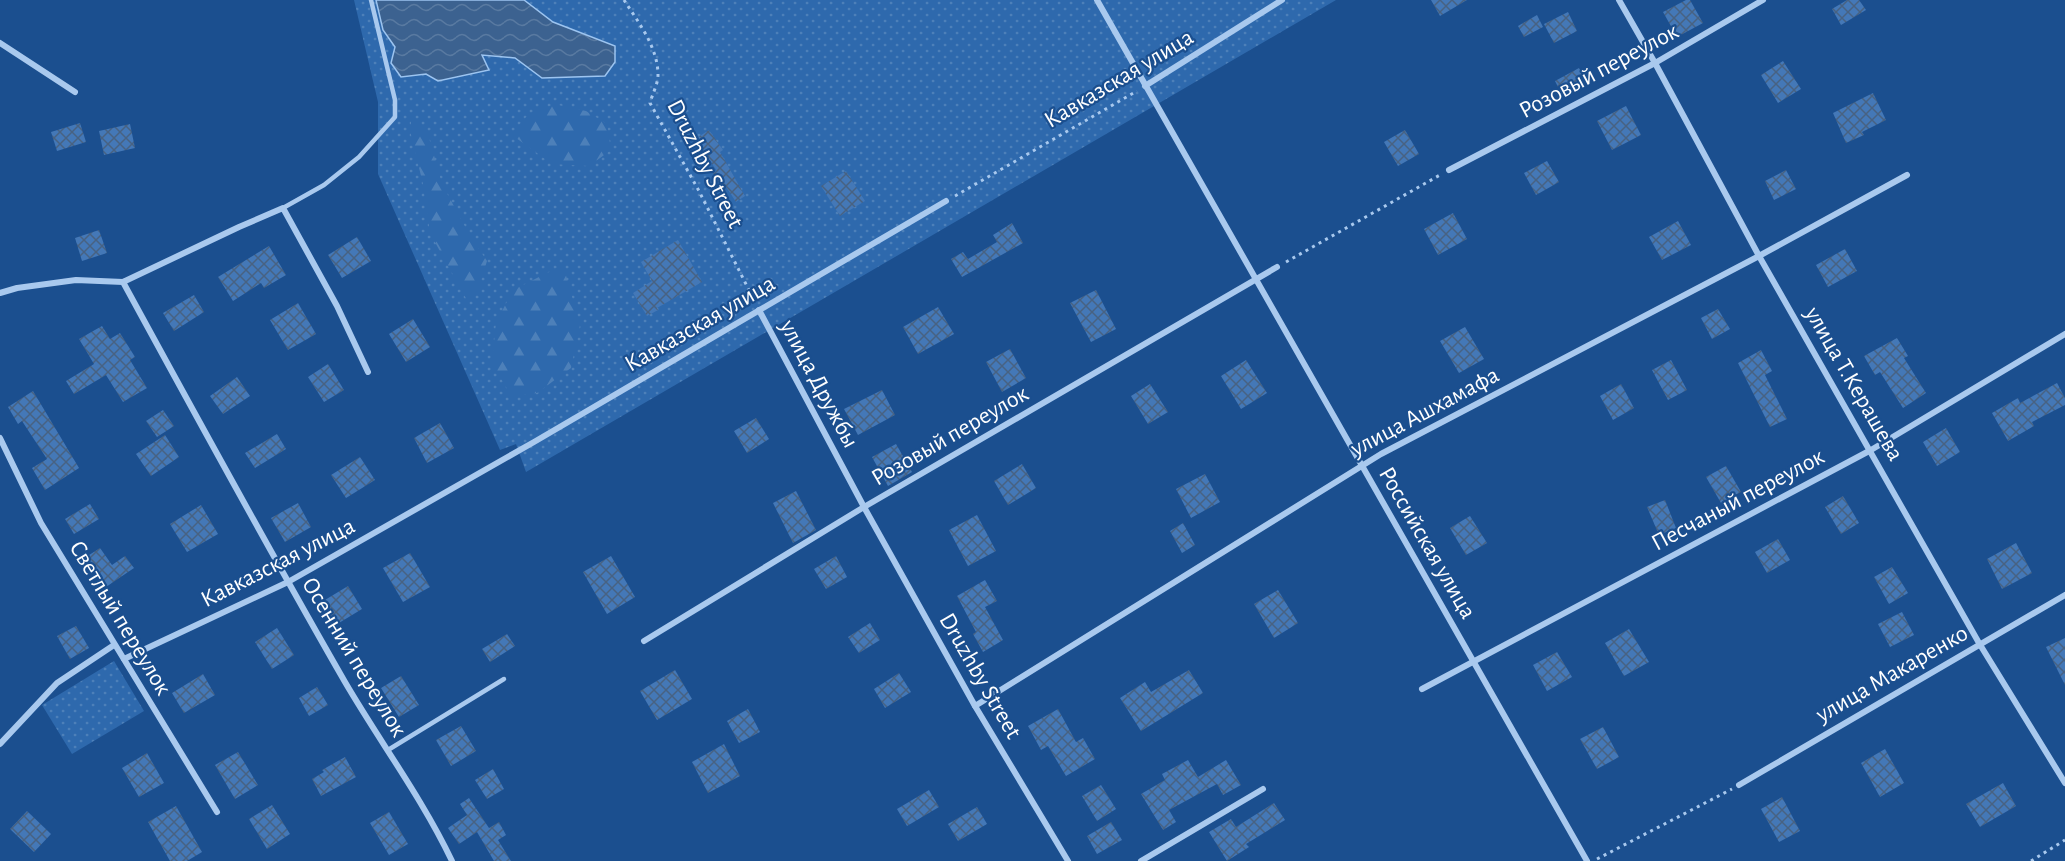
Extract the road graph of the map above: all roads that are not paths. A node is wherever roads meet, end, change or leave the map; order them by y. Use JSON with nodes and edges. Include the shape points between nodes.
{"nodes":[{"id":1,"x":371,"y":0,"type":"edge"},
{"id":2,"x":1096,"y":0,"type":"edge"},
{"id":3,"x":1282,"y":0,"type":"edge"},
{"id":4,"x":1619,"y":0,"type":"edge"},
{"id":5,"x":1763,"y":0,"type":"edge"},
{"id":6,"x":0,"y":43,"type":"edge"},
{"id":7,"x":1655,"y":63,"type":"junction"},
{"id":8,"x":1145,"y":86,"type":"junction"},
{"id":9,"x":75,"y":92,"type":"dead end"},
{"id":10,"x":1449,"y":170,"type":"road end"},
{"id":11,"x":1907,"y":174,"type":"dead end"},
{"id":12,"x":946,"y":201,"type":"road end"},
{"id":13,"x":283,"y":208,"type":"junction"},
{"id":14,"x":1759,"y":256,"type":"junction"},
{"id":15,"x":1277,"y":267,"type":"road end"},
{"id":16,"x":1256,"y":279,"type":"junction"},
{"id":17,"x":123,"y":282,"type":"junction"},
{"id":18,"x":0,"y":293,"type":"edge"},
{"id":19,"x":759,"y":309,"type":"junction"},
{"id":20,"x":2065,"y":334,"type":"edge"},
{"id":21,"x":368,"y":372,"type":"dead end"},
{"id":22,"x":0,"y":438,"type":"edge"},
{"id":23,"x":1871,"y":450,"type":"junction"},
{"id":24,"x":1362,"y":466,"type":"junction"},
{"id":25,"x":864,"y":507,"type":"junction"},
{"id":26,"x":288,"y":582,"type":"junction"},
{"id":27,"x":2065,"y":595,"type":"edge"},
{"id":28,"x":645,"y":641,"type":"dead end"},
{"id":29,"x":1979,"y":643,"type":"junction"},
{"id":30,"x":114,"y":645,"type":"junction"},
{"id":31,"x":124,"y":659,"type":"junction"},
{"id":32,"x":1474,"y":662,"type":"junction"},
{"id":33,"x":504,"y":679,"type":"dead end"},
{"id":34,"x":1422,"y":689,"type":"dead end"},
{"id":35,"x":975,"y":706,"type":"junction"},
{"id":36,"x":0,"y":744,"type":"edge"},
{"id":37,"x":388,"y":750,"type":"junction"},
{"id":38,"x":2065,"y":783,"type":"edge"},
{"id":39,"x":1739,"y":785,"type":"road end"},
{"id":40,"x":1263,"y":789,"type":"dead end"},
{"id":41,"x":217,"y":812,"type":"dead end"},
{"id":42,"x":452,"y":861,"type":"edge"},
{"id":43,"x":1068,"y":861,"type":"edge"},
{"id":44,"x":1141,"y":861,"type":"edge"},
{"id":45,"x":1587,"y":861,"type":"edge"}],
"edges":[{"from":1,"to":13,"type":"lane","via":[[395,100],[395,117],[359,157]]},
{"from":2,"to":8,"type":"street","name":"Российская улица"},
{"from":3,"to":8,"type":"street","name":"Кавказcкая улица"},
{"from":4,"to":7,"type":"street","name":"улица Т.Керашева"},
{"from":5,"to":7,"type":"street","name":"Розовый переулок"},
{"from":6,"to":9,"type":"street"},
{"from":7,"to":10,"type":"street","name":"Розовый переулок"},
{"from":7,"to":14,"type":"street","name":"улица Т.Керашева"},
{"from":8,"to":16,"type":"street","name":"Российская улица"},
{"from":11,"to":14,"type":"street","name":"улица Ашхамафа"},
{"from":12,"to":19,"type":"street","name":"Кавказcкая улица"},
{"from":13,"to":17,"type":"street"},
{"from":13,"to":21,"type":"street"},
{"from":14,"to":23,"type":"street","name":"улица Т.Керашева"},
{"from":14,"to":24,"type":"street","name":"улица Ашхамафа"},
{"from":15,"to":16,"type":"street","name":"Розовый переулок"},
{"from":16,"to":24,"type":"street","name":"Российская улица"},
{"from":16,"to":25,"type":"street","name":"Розовый переулок"},
{"from":17,"to":18,"type":"street","via":[[75,280]]},
{"from":17,"to":26,"type":"street","name":"Осенний переулок"},
{"from":19,"to":25,"type":"street","name":"улица Дружбы"},
{"from":19,"to":26,"type":"street","name":"Кавказcкая улица"},
{"from":20,"to":23,"type":"street","name":"Песчаный переулок"},
{"from":22,"to":30,"type":"street","name":"Светлый переулок","via":[[41,523]]},
{"from":23,"to":29,"type":"street","name":"улица Т.Керашева"},
{"from":23,"to":32,"type":"street","name":"Песчаный переулок"},
{"from":24,"to":32,"type":"street","name":"Российская улица"},
{"from":24,"to":35,"type":"street","name":"улица Ашхамафа"},
{"from":25,"to":28,"type":"street","name":"Розовый переулок"},
{"from":25,"to":35,"type":"street","name":"Druzhby Street"},
{"from":26,"to":31,"type":"street","name":"Кавказcкая улица"},
{"from":26,"to":37,"type":"street","name":"Осенний переулок"},
{"from":27,"to":29,"type":"street","name":"улица Макаренко"},
{"from":29,"to":38,"type":"street","name":"улица Т.Керашева"},
{"from":29,"to":39,"type":"street","name":"улица Макаренко"},
{"from":30,"to":31,"type":"street","name":"Светлый переулок"},
{"from":30,"to":36,"type":"street","via":[[57,683]]},
{"from":31,"to":41,"type":"street","name":"Светлый переулок"},
{"from":32,"to":34,"type":"street","name":"Песчаный переулок"},
{"from":32,"to":45,"type":"street","name":"Российская улица"},
{"from":33,"to":37,"type":"lane"},
{"from":35,"to":43,"type":"street","name":"Druzhby Street"},
{"from":37,"to":42,"type":"street","name":"Осенний переулок"},
{"from":40,"to":44,"type":"street"}]}
